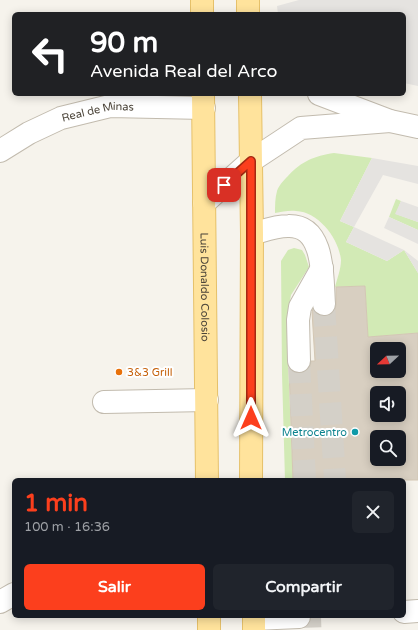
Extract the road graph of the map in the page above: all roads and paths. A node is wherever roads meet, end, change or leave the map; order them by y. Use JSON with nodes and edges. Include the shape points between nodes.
{"nodes":[{"id":1,"x":202,"y":0,"type":"edge"},
{"id":2,"x":248,"y":0,"type":"edge"},
{"id":3,"x":202,"y":12,"type":"edge"},
{"id":4,"x":248,"y":12,"type":"edge"},
{"id":5,"x":250,"y":96,"type":"edge"},
{"id":6,"x":324,"y":96,"type":"edge"},
{"id":7,"x":203,"y":101,"type":"edge"},
{"id":8,"x":390,"y":121,"type":"junction"},
{"id":9,"x":418,"y":127,"type":"edge"},
{"id":10,"x":0,"y":151,"type":"edge"},
{"id":11,"x":251,"y":161,"type":"junction"},
{"id":12,"x":204,"y":203,"type":"junction"},
{"id":13,"x":252,"y":234,"type":"junction"},
{"id":14,"x":322,"y":268,"type":"junction"},
{"id":15,"x":324,"y":304,"type":"tunnel mouth"},
{"id":16,"x":299,"y":361,"type":"tunnel mouth"},
{"id":17,"x":207,"y":400,"type":"junction"},
{"id":18,"x":104,"y":402,"type":"dead end"},
{"id":19,"x":207,"y":478,"type":"edge"},
{"id":20,"x":251,"y":478,"type":"edge"},
{"id":21,"x":12,"y":595,"type":"edge"},
{"id":22,"x":0,"y":602,"type":"edge"},
{"id":23,"x":418,"y":611,"type":"edge"},
{"id":24,"x":406,"y":612,"type":"edge"},
{"id":25,"x":209,"y":618,"type":"edge"},
{"id":26,"x":290,"y":618,"type":"edge"},
{"id":27,"x":254,"y":622,"type":"edge"},
{"id":28,"x":209,"y":630,"type":"edge"}],
"edges":[{"from":1,"to":3,"type":"main road"},
{"from":2,"to":4,"type":"main road"},
{"from":5,"to":11,"type":"main road"},
{"from":6,"to":8,"type":"street"},
{"from":7,"to":10,"type":"street","name":"Real de Minas","via":[[110,106],[61,118],[29,133]]},
{"from":7,"to":12,"type":"main road","name":"Luis Donaldo Colosio"},
{"from":8,"to":9,"type":"street"},
{"from":8,"to":11,"type":"street","via":[[301,128]]},
{"from":11,"to":12,"type":"street"},
{"from":11,"to":13,"type":"main road"},
{"from":12,"to":17,"type":"main road","name":"Luis Donaldo Colosio"},
{"from":13,"to":14,"type":"street","via":[[290,225],[303,229],[312,237],[319,249]]},
{"from":13,"to":20,"type":"main road"},
{"from":14,"to":15,"type":"street"},
{"from":14,"to":16,"type":"street","via":[[300,307]]},
{"from":17,"to":18,"type":"street"},
{"from":17,"to":19,"type":"main road","name":"Luis Donaldo Colosio"},
{"from":21,"to":22,"type":"street"},
{"from":23,"to":24,"type":"street"},
{"from":25,"to":28,"type":"main road"},
{"from":26,"to":27,"type":"street"}]}
